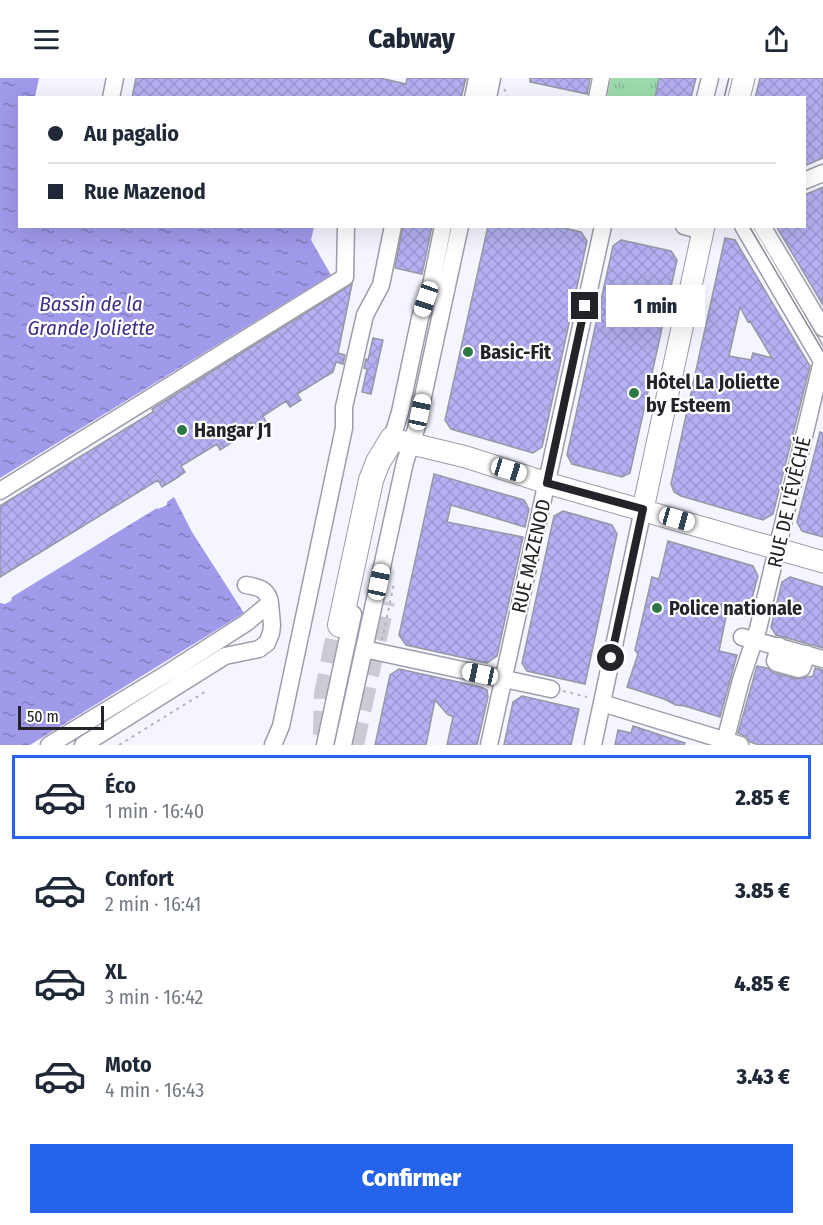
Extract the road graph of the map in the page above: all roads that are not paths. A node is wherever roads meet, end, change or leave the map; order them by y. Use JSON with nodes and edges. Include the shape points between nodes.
{"nodes":[{"id":1,"x":115,"y":78,"type":"edge"},
{"id":2,"x":492,"y":78,"type":"edge"},
{"id":3,"x":601,"y":78,"type":"edge"},
{"id":4,"x":710,"y":78,"type":"edge"},
{"id":5,"x":744,"y":78,"type":"edge"},
{"id":6,"x":488,"y":94,"type":"edge"},
{"id":7,"x":111,"y":96,"type":"edge"},
{"id":8,"x":597,"y":96,"type":"edge"},
{"id":9,"x":706,"y":96,"type":"edge"},
{"id":10,"x":740,"y":96,"type":"edge"},
{"id":11,"x":823,"y":173,"type":"edge"},
{"id":12,"x":806,"y":180,"type":"edge"},
{"id":13,"x":346,"y":228,"type":"edge"},
{"id":14,"x":393,"y":228,"type":"edge"},
{"id":15,"x":443,"y":228,"type":"edge"},
{"id":16,"x":452,"y":228,"type":"edge"},
{"id":17,"x":459,"y":228,"type":"edge"},
{"id":18,"x":602,"y":228,"type":"edge"},
{"id":19,"x":697,"y":228,"type":"edge"},
{"id":20,"x":744,"y":228,"type":"edge"},
{"id":21,"x":763,"y":228,"type":"edge"},
{"id":22,"x":426,"y":299,"type":"junction"},
{"id":23,"x":821,"y":323,"type":"edge"},
{"id":24,"x":823,"y":362,"type":"edge"},
{"id":25,"x":402,"y":441,"type":"junction"},
{"id":26,"x":547,"y":483,"type":"junction"},
{"id":27,"x":0,"y":491,"type":"edge"},
{"id":28,"x":643,"y":509,"type":"junction"},
{"id":29,"x":777,"y":548,"type":"junction"},
{"id":30,"x":823,"y":562,"type":"edge"},
{"id":31,"x":246,"y":585,"type":"dead end"},
{"id":32,"x":270,"y":603,"type":"junction"},
{"id":33,"x":340,"y":625,"type":"tunnel mouth"},
{"id":34,"x":748,"y":638,"type":"junction"},
{"id":35,"x":364,"y":649,"type":"junction"},
{"id":36,"x":815,"y":656,"type":"edge"},
{"id":37,"x":503,"y":678,"type":"junction"},
{"id":38,"x":551,"y":689,"type":"road end"},
{"id":39,"x":594,"y":700,"type":"junction"},
{"id":40,"x":730,"y":744,"type":"edge"},
{"id":41,"x":49,"y":745,"type":"edge"},
{"id":42,"x":83,"y":745,"type":"edge"},
{"id":43,"x":273,"y":745,"type":"edge"},
{"id":44,"x":325,"y":745,"type":"edge"},
{"id":45,"x":343,"y":745,"type":"edge"},
{"id":46,"x":489,"y":745,"type":"edge"},
{"id":47,"x":593,"y":745,"type":"edge"}],
"edges":[{"from":1,"to":7,"type":"street"},
{"from":2,"to":6,"type":"street"},
{"from":3,"to":8,"type":"street"},
{"from":4,"to":9,"type":"street"},
{"from":5,"to":10,"type":"main road"},
{"from":11,"to":12,"type":"street"},
{"from":13,"to":27,"type":"street","via":[[345,277]]},
{"from":14,"to":43,"type":"street","via":[[381,285],[365,315],[344,407],[344,428],[319,551],[281,726]]},
{"from":15,"to":22,"type":"street"},
{"from":16,"to":22,"type":"street","via":[[437,295]]},
{"from":17,"to":25,"type":"street"},
{"from":18,"to":26,"type":"street","name":"RUE MAZENOD","via":[[579,304]]},
{"from":19,"to":28,"type":"main road"},
{"from":20,"to":24,"type":"street"},
{"from":21,"to":23,"type":"street"},
{"from":22,"to":25,"type":"street","via":[[400,412]]},
{"from":24,"to":29,"type":"street","name":"RUE DE L'ÉVÊCHÉ"},
{"from":25,"to":26,"type":"main road"},
{"from":25,"to":33,"type":"highway","via":[[378,462],[371,480]]},
{"from":25,"to":35,"type":"street","via":[[405,462]]},
{"from":25,"to":44,"type":"street"},
{"from":26,"to":28,"type":"main road"},
{"from":26,"to":37,"type":"street","name":"RUE MAZENOD"},
{"from":28,"to":29,"type":"main road"},
{"from":28,"to":39,"type":"street"},
{"from":29,"to":30,"type":"main road"},
{"from":29,"to":34,"type":"street","name":"RUE DE L'ÉVÊCHÉ"},
{"from":31,"to":32,"type":"street","via":[[265,591]]},
{"from":32,"to":41,"type":"street","via":[[246,623]]},
{"from":32,"to":42,"type":"street","via":[[271,633],[259,650],[225,656]]},
{"from":34,"to":36,"type":"street"},
{"from":34,"to":40,"type":"street","name":"RUE DE L'ÉVÊCHÉ"},
{"from":35,"to":37,"type":"street"},
{"from":35,"to":45,"type":"street"},
{"from":37,"to":38,"type":"street"},
{"from":37,"to":46,"type":"street","name":"RUE MAZENOD"},
{"from":39,"to":40,"type":"street"},
{"from":39,"to":47,"type":"street"}]}
